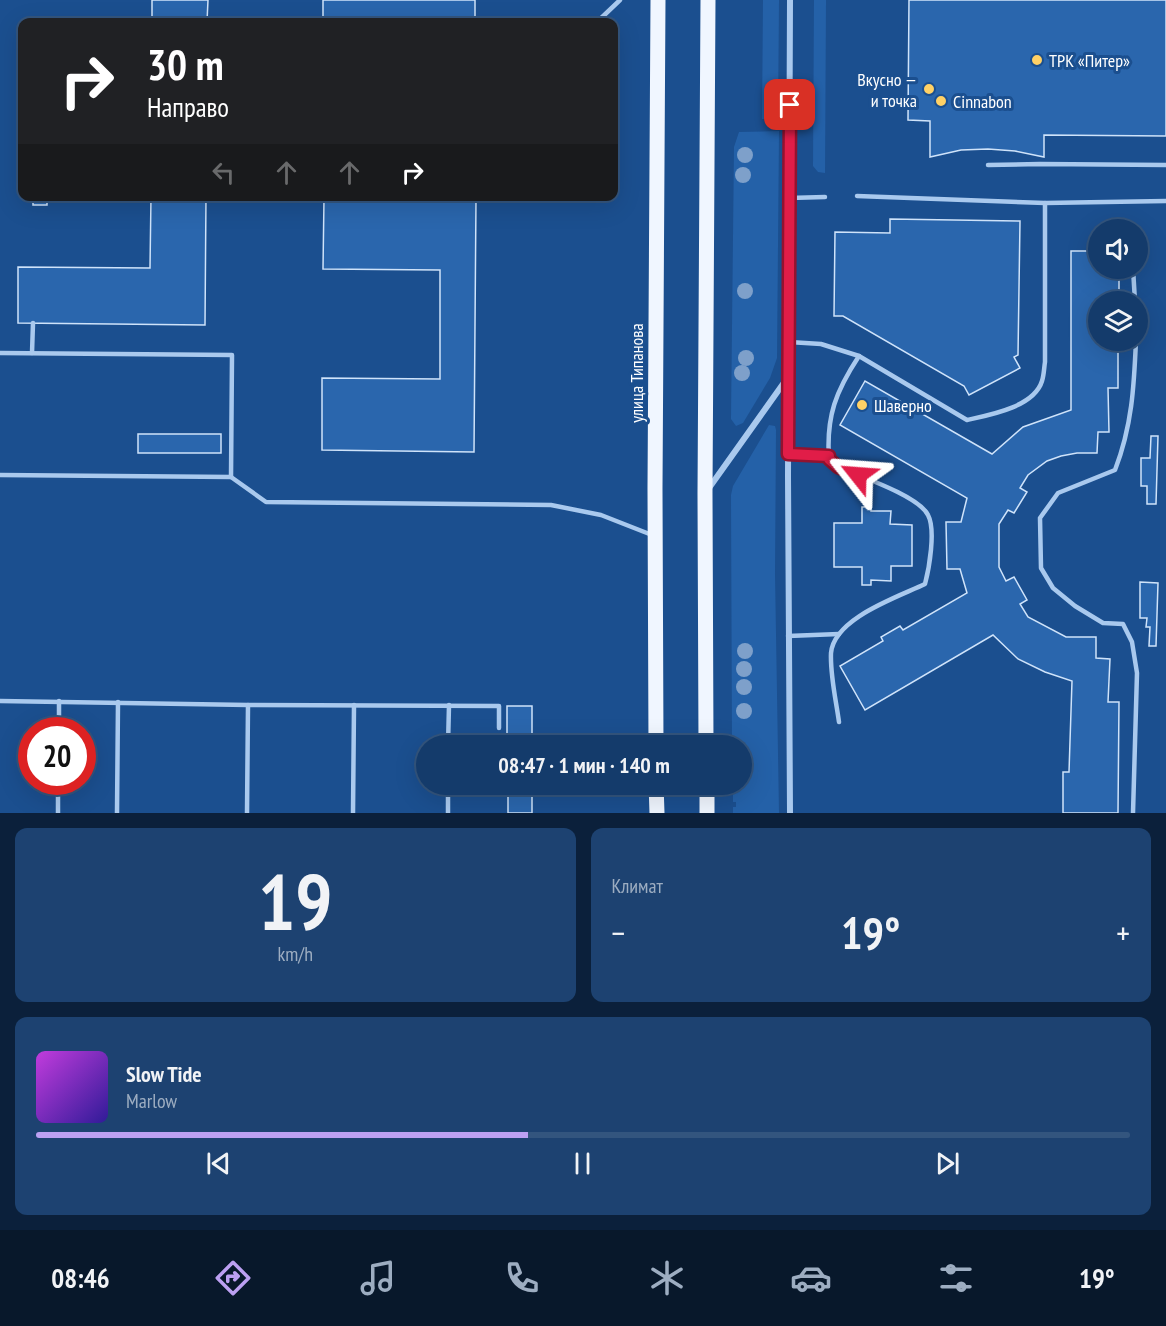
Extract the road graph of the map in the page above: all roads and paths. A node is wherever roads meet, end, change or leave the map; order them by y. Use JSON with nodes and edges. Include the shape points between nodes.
{"nodes":[{"id":1,"x":620,"y":0,"type":"edge"},
{"id":2,"x":658,"y":0,"type":"edge"},
{"id":3,"x":708,"y":0,"type":"edge"},
{"id":4,"x":790,"y":0,"type":"edge"},
{"id":5,"x":601,"y":18,"type":"edge"},
{"id":6,"x":988,"y":165,"type":"dead end"},
{"id":7,"x":1166,"y":165,"type":"edge"},
{"id":8,"x":857,"y":196,"type":"dead end"},
{"id":9,"x":825,"y":197,"type":"dead end"},
{"id":10,"x":789,"y":198,"type":"junction"},
{"id":11,"x":1166,"y":201,"type":"edge"},
{"id":12,"x":1045,"y":203,"type":"junction"},
{"id":13,"x":33,"y":323,"type":"dead end"},
{"id":14,"x":789,"y":342,"type":"junction"},
{"id":15,"x":1136,"y":351,"type":"edge"},
{"id":16,"x":0,"y":353,"type":"edge"},
{"id":17,"x":32,"y":354,"type":"junction"},
{"id":18,"x":859,"y":356,"type":"junction"},
{"id":19,"x":788,"y":377,"type":"junction"},
{"id":20,"x":788,"y":454,"type":"junction"},
{"id":21,"x":829,"y":456,"type":"junction"},
{"id":22,"x":0,"y":475,"type":"edge"},
{"id":23,"x":231,"y":477,"type":"junction"},
{"id":24,"x":705,"y":494,"type":"junction"},
{"id":25,"x":655,"y":536,"type":"junction"},
{"id":26,"x":838,"y":634,"type":"junction"},
{"id":27,"x":788,"y":636,"type":"junction"},
{"id":28,"x":0,"y":701,"type":"edge"},
{"id":29,"x":59,"y":702,"type":"junction"},
{"id":30,"x":118,"y":702,"type":"junction"},
{"id":31,"x":248,"y":705,"type":"junction"},
{"id":32,"x":354,"y":705,"type":"junction"},
{"id":33,"x":449,"y":705,"type":"junction"},
{"id":34,"x":59,"y":717,"type":"edge"},
{"id":35,"x":839,"y":722,"type":"dead end"},
{"id":36,"x":499,"y":728,"type":"dead end"},
{"id":37,"x":448,"y":735,"type":"edge"},
{"id":38,"x":656,"y":735,"type":"edge"},
{"id":39,"x":706,"y":735,"type":"edge"},
{"id":40,"x":58,"y":795,"type":"edge"},
{"id":41,"x":448,"y":795,"type":"edge"},
{"id":42,"x":656,"y":795,"type":"edge"},
{"id":43,"x":707,"y":795,"type":"edge"},
{"id":44,"x":58,"y":813,"type":"edge"},
{"id":45,"x":117,"y":813,"type":"edge"},
{"id":46,"x":247,"y":813,"type":"edge"},
{"id":47,"x":353,"y":813,"type":"edge"},
{"id":48,"x":448,"y":813,"type":"edge"},
{"id":49,"x":657,"y":813,"type":"edge"},
{"id":50,"x":707,"y":813,"type":"edge"},
{"id":51,"x":790,"y":813,"type":"edge"},
{"id":52,"x":1133,"y":813,"type":"edge"}],
"edges":[{"from":1,"to":5,"type":"lane"},
{"from":2,"to":25,"type":"main road","name":"улица Типанова"},
{"from":3,"to":24,"type":"main road"},
{"from":4,"to":10,"type":"street"},
{"from":6,"to":7,"type":"lane"},
{"from":8,"to":12,"type":"lane"},
{"from":9,"to":10,"type":"lane"},
{"from":10,"to":14,"type":"street"},
{"from":11,"to":12,"type":"lane"},
{"from":12,"to":18,"type":"lane","via":[[1045,362],[1042,383],[1033,394],[1019,404],[967,420]]},
{"from":13,"to":17,"type":"lane"},
{"from":14,"to":18,"type":"lane","via":[[821,344]]},
{"from":14,"to":19,"type":"street"},
{"from":15,"to":52,"type":"lane","via":[[1130,421],[1115,470],[1058,494],[1040,518],[1039,537],[1041,568],[1053,588],[1103,623],[1123,624],[1132,642],[1137,672]]},
{"from":16,"to":17,"type":"lane"},
{"from":17,"to":23,"type":"lane","via":[[232,355]]},
{"from":18,"to":21,"type":"lane","via":[[842,383],[832,410]]},
{"from":19,"to":20,"type":"street"},
{"from":19,"to":24,"type":"street"},
{"from":20,"to":21,"type":"lane"},
{"from":20,"to":27,"type":"street"},
{"from":21,"to":26,"type":"lane","via":[[838,467],[915,500],[929,515],[931,531],[930,567],[925,584],[856,617]]},
{"from":22,"to":23,"type":"lane"},
{"from":23,"to":25,"type":"lane","via":[[266,502],[551,505],[601,515]]},
{"from":24,"to":39,"type":"main road"},
{"from":25,"to":38,"type":"main road","name":"улица Типанова"},
{"from":26,"to":27,"type":"lane"},
{"from":26,"to":35,"type":"lane","via":[[831,651]]},
{"from":27,"to":51,"type":"street"},
{"from":28,"to":29,"type":"lane"},
{"from":29,"to":30,"type":"lane"},
{"from":29,"to":34,"type":"lane"},
{"from":30,"to":31,"type":"lane"},
{"from":30,"to":45,"type":"lane"},
{"from":31,"to":32,"type":"lane"},
{"from":31,"to":46,"type":"lane"},
{"from":32,"to":33,"type":"lane"},
{"from":32,"to":47,"type":"lane"},
{"from":33,"to":36,"type":"lane","via":[[499,706]]},
{"from":33,"to":37,"type":"lane"},
{"from":40,"to":44,"type":"lane"},
{"from":41,"to":48,"type":"lane"},
{"from":42,"to":49,"type":"main road"},
{"from":43,"to":50,"type":"main road"}]}
